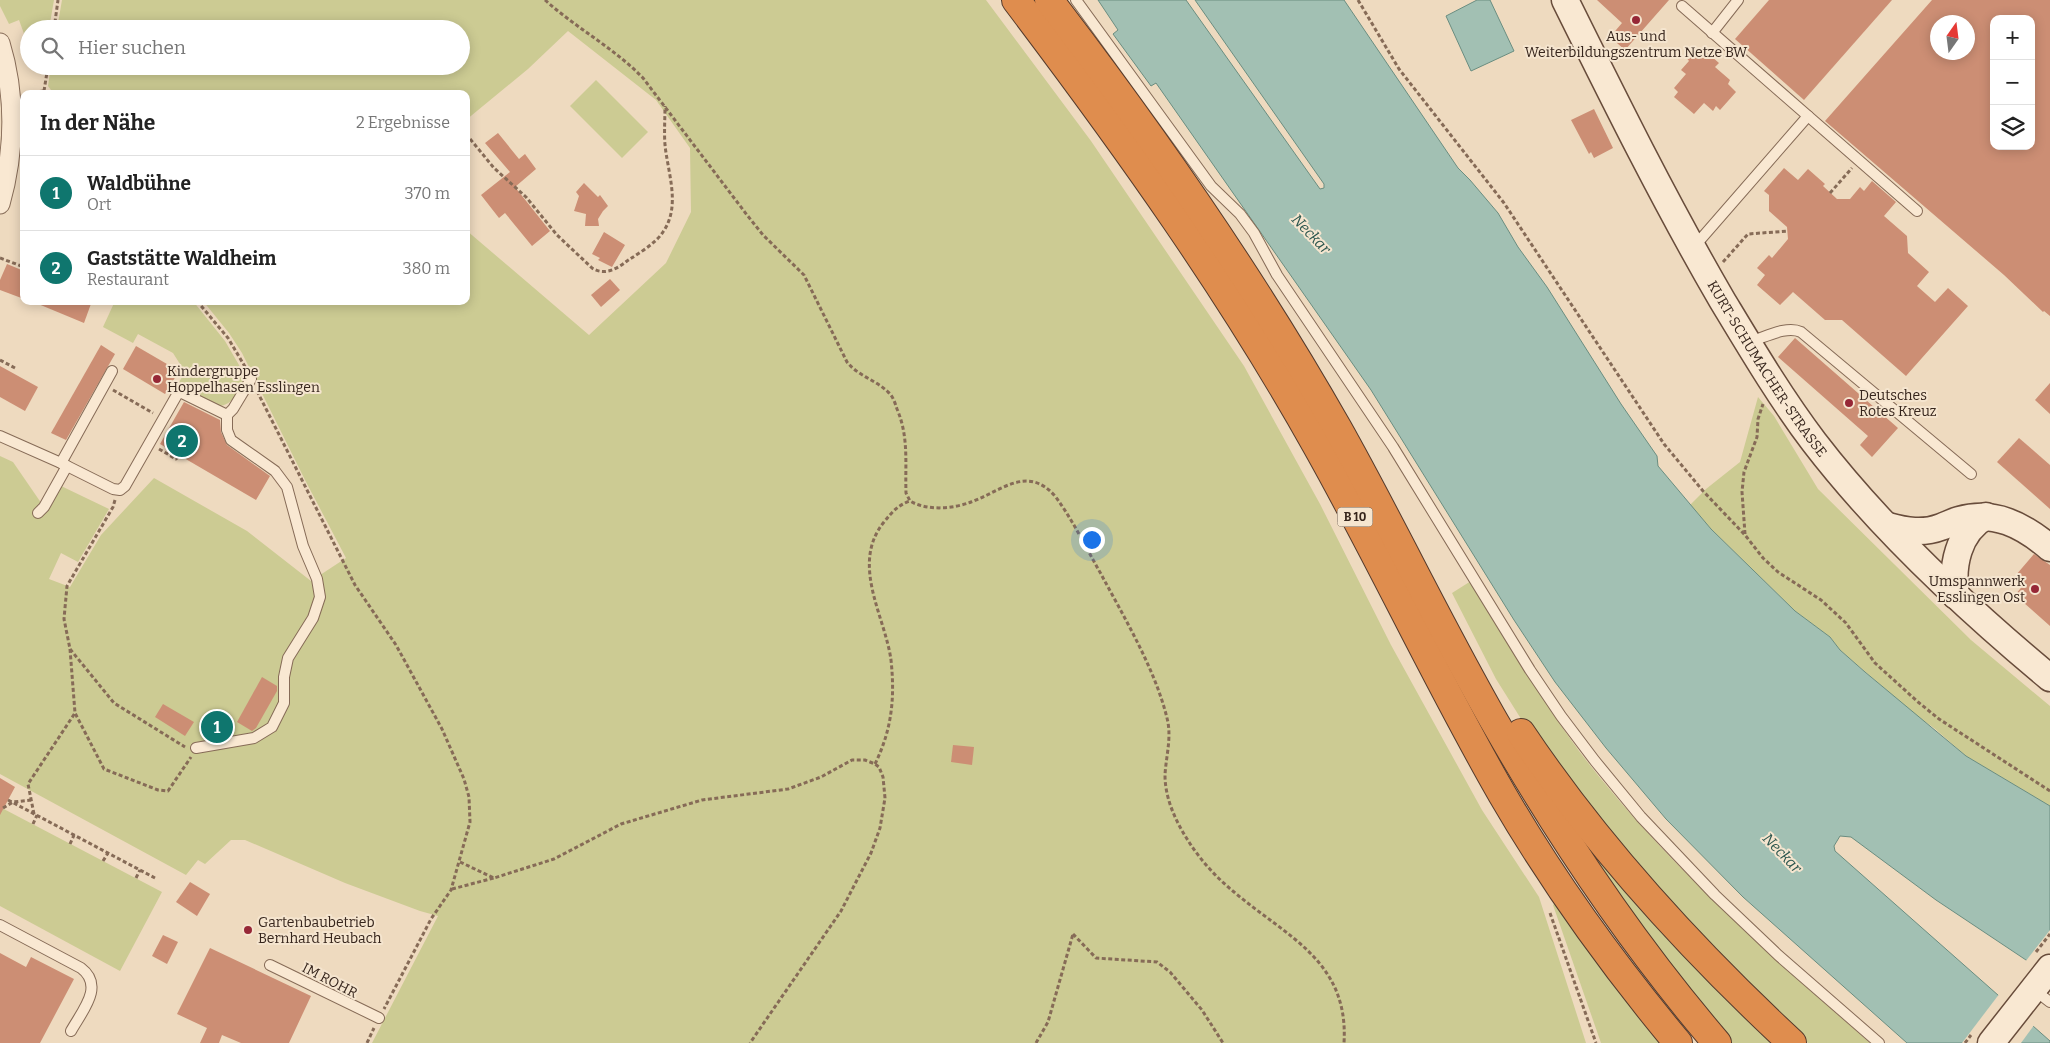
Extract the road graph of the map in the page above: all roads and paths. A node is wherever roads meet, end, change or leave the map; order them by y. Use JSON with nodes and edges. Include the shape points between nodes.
{"nodes":[{"id":1,"x":58,"y":0,"type":"edge"},
{"id":2,"x":545,"y":0,"type":"edge"},
{"id":3,"x":1016,"y":0,"type":"edge"},
{"id":4,"x":1049,"y":0,"type":"edge"},
{"id":5,"x":1076,"y":0,"type":"edge"},
{"id":6,"x":1358,"y":0,"type":"edge"},
{"id":7,"x":1565,"y":0,"type":"edge"},
{"id":8,"x":1738,"y":0,"type":"edge"},
{"id":9,"x":1682,"y":6,"type":"dead end"},
{"id":10,"x":55,"y":20,"type":"edge"},
{"id":11,"x":1712,"y":32,"type":"junction"},
{"id":12,"x":0,"y":43,"type":"edge"},
{"id":13,"x":47,"y":75,"type":"edge"},
{"id":14,"x":44,"y":90,"type":"edge"},
{"id":15,"x":665,"y":106,"type":"junction"},
{"id":16,"x":1808,"y":116,"type":"junction"},
{"id":17,"x":470,"y":139,"type":"edge"},
{"id":18,"x":1859,"y":160,"type":"junction"},
{"id":19,"x":1830,"y":193,"type":"dead end"},
{"id":20,"x":0,"y":204,"type":"edge"},
{"id":21,"x":1917,"y":211,"type":"dead end"},
{"id":22,"x":1788,"y":231,"type":"dead end"},
{"id":23,"x":1693,"y":249,"type":"junction"},
{"id":24,"x":0,"y":258,"type":"edge"},
{"id":25,"x":20,"y":266,"type":"edge"},
{"id":26,"x":1709,"y":278,"type":"junction"},
{"id":27,"x":201,"y":305,"type":"edge"},
{"id":28,"x":1748,"y":343,"type":"junction"},
{"id":29,"x":0,"y":360,"type":"edge"},
{"id":30,"x":15,"y":368,"type":"dead end"},
{"id":31,"x":112,"y":371,"type":"dead end"},
{"id":32,"x":251,"y":379,"type":"junction"},
{"id":33,"x":1771,"y":379,"type":"junction"},
{"id":34,"x":104,"y":385,"type":"junction"},
{"id":35,"x":227,"y":415,"type":"junction"},
{"id":36,"x":163,"y":419,"type":"junction"},
{"id":37,"x":0,"y":436,"type":"edge"},
{"id":38,"x":149,"y":443,"type":"junction"},
{"id":39,"x":179,"y":456,"type":"dead end"},
{"id":40,"x":64,"y":464,"type":"junction"},
{"id":41,"x":1971,"y":474,"type":"dead end"},
{"id":42,"x":118,"y":490,"type":"junction"},
{"id":43,"x":910,"y":501,"type":"junction"},
{"id":44,"x":38,"y":512,"type":"dead end"},
{"id":45,"x":1986,"y":516,"type":"junction"},
{"id":46,"x":1888,"y":526,"type":"junction"},
{"id":47,"x":1745,"y":535,"type":"junction"},
{"id":48,"x":2050,"y":548,"type":"edge"},
{"id":49,"x":1956,"y":596,"type":"junction"},
{"id":50,"x":1430,"y":601,"type":"junction"},
{"id":51,"x":70,"y":649,"type":"junction"},
{"id":52,"x":2050,"y":678,"type":"edge"},
{"id":53,"x":76,"y":712,"type":"junction"},
{"id":54,"x":196,"y":748,"type":"junction"},
{"id":55,"x":875,"y":764,"type":"junction"},
{"id":56,"x":2050,"y":791,"type":"edge"},
{"id":57,"x":31,"y":800,"type":"junction"},
{"id":58,"x":10,"y":801,"type":"junction"},
{"id":59,"x":4,"y":808,"type":"dead end"},
{"id":60,"x":35,"y":814,"type":"junction"},
{"id":61,"x":33,"y":824,"type":"dead end"},
{"id":62,"x":74,"y":835,"type":"junction"},
{"id":63,"x":70,"y":844,"type":"dead end"},
{"id":64,"x":108,"y":853,"type":"junction"},
{"id":65,"x":103,"y":861,"type":"dead end"},
{"id":66,"x":460,"y":862,"type":"junction"},
{"id":67,"x":140,"y":870,"type":"junction"},
{"id":68,"x":136,"y":878,"type":"dead end"},
{"id":69,"x":155,"y":878,"type":"dead end"},
{"id":70,"x":494,"y":878,"type":"junction"},
{"id":71,"x":451,"y":890,"type":"junction"},
{"id":72,"x":1549,"y":910,"type":"dead end"},
{"id":73,"x":0,"y":925,"type":"edge"},
{"id":74,"x":270,"y":965,"type":"dead end"},
{"id":75,"x":2050,"y":968,"type":"edge"},
{"id":76,"x":2042,"y":996,"type":"edge"},
{"id":77,"x":379,"y":1018,"type":"junction"},
{"id":78,"x":71,"y":1031,"type":"dead end"},
{"id":79,"x":367,"y":1043,"type":"edge"},
{"id":80,"x":750,"y":1043,"type":"edge"},
{"id":81,"x":1036,"y":1043,"type":"edge"},
{"id":82,"x":1222,"y":1043,"type":"edge"},
{"id":83,"x":1344,"y":1043,"type":"edge"},
{"id":84,"x":1596,"y":1043,"type":"edge"},
{"id":85,"x":1678,"y":1043,"type":"edge"},
{"id":86,"x":1717,"y":1043,"type":"edge"},
{"id":87,"x":1792,"y":1043,"type":"edge"},
{"id":88,"x":1879,"y":1043,"type":"edge"},
{"id":89,"x":1991,"y":1043,"type":"edge"}],
"edges":[{"from":1,"to":10,"type":"path"},
{"from":2,"to":15,"type":"path","via":[[633,68]]},
{"from":3,"to":85,"type":"highway","number":"B 10","via":[[1133,158],[1231,300],[1319,448],[1502,794],[1545,865],[1605,952]]},
{"from":4,"to":50,"type":"highway","number":"B 10","via":[[1162,152],[1254,289],[1339,431]]},
{"from":5,"to":88,"type":"lane","via":[[1211,186],[1254,233],[1277,275],[1393,447],[1530,670],[1595,761],[1715,895]]},
{"from":6,"to":47,"type":"path","via":[[1399,69],[1504,203],[1664,444],[1702,491]]},
{"from":7,"to":23,"type":"street","name":"KURT-SCHUMACHER-STRASSE"},
{"from":8,"to":11,"type":"lane"},
{"from":9,"to":11,"type":"lane"},
{"from":11,"to":16,"type":"lane"},
{"from":12,"to":20,"type":"street","via":[[12,95],[9,166]]},
{"from":13,"to":14,"type":"path"},
{"from":15,"to":17,"type":"path","via":[[665,146],[673,200],[670,219],[656,240],[620,267],[607,271],[595,270],[556,235],[526,197],[494,168]]},
{"from":15,"to":43,"type":"path","via":[[747,215],[804,275],[847,362],[892,396],[905,429],[906,493]]},
{"from":16,"to":18,"type":"lane"},
{"from":16,"to":23,"type":"lane"},
{"from":18,"to":19,"type":"path"},
{"from":18,"to":21,"type":"lane"},
{"from":22,"to":26,"type":"path","via":[[1748,234]]},
{"from":23,"to":26,"type":"street","name":"KURT-SCHUMACHER-STRASSE"},
{"from":24,"to":25,"type":"path"},
{"from":26,"to":28,"type":"street","name":"KURT-SCHUMACHER-STRASSE"},
{"from":27,"to":32,"type":"path","via":[[228,338]]},
{"from":28,"to":33,"type":"street","name":"KURT-SCHUMACHER-STRASSE"},
{"from":28,"to":41,"type":"lane","via":[[1788,330],[1801,332]]},
{"from":29,"to":30,"type":"path"},
{"from":31,"to":34,"type":"lane"},
{"from":32,"to":35,"type":"lane"},
{"from":32,"to":66,"type":"path","via":[[334,545],[362,596],[396,645],[459,767],[470,809]]},
{"from":33,"to":46,"type":"street","name":"KURT-SCHUMACHER-STRASSE","via":[[1814,442]]},
{"from":33,"to":47,"type":"path","via":[[1758,419],[1757,437],[1744,472]]},
{"from":34,"to":36,"type":"path"},
{"from":34,"to":40,"type":"lane"},
{"from":35,"to":36,"type":"lane","via":[[180,392]]},
{"from":35,"to":54,"type":"lane","via":[[231,440],[275,471],[287,487],[320,597],[313,618],[288,658],[284,703],[272,727],[254,738]]},
{"from":36,"to":38,"type":"lane"},
{"from":37,"to":40,"type":"lane"},
{"from":38,"to":39,"type":"path","via":[[176,459]]},
{"from":38,"to":42,"type":"lane","via":[[125,486]]},
{"from":40,"to":42,"type":"lane"},
{"from":40,"to":44,"type":"lane","via":[[44,507]]},
{"from":42,"to":51,"type":"path","via":[[113,507],[67,586],[64,619]]},
{"from":43,"to":55,"type":"path","via":[[896,508],[880,528],[871,556],[871,588],[890,659],[893,701],[885,742]]},
{"from":43,"to":83,"type":"path","via":[[925,507],[959,505],[1005,485],[1026,482],[1041,484],[1055,496],[1122,612],[1162,703],[1169,727],[1166,782],[1177,823],[1197,854],[1225,884],[1320,962],[1338,997]]},
{"from":45,"to":46,"type":"street","via":[[1957,520],[1918,532]]},
{"from":45,"to":48,"type":"street","via":[[2014,523]]},
{"from":45,"to":49,"type":"street","via":[[1967,532],[1960,547],[1955,566]]},
{"from":46,"to":49,"type":"street","name":"KURT-SCHUMACHER-STRASSE"},
{"from":47,"to":56,"type":"path","via":[[1778,572],[1821,600],[1846,623],[1875,663],[1918,702]]},
{"from":49,"to":52,"type":"street","name":"KURT-SCHUMACHER-STRASSE"},
{"from":50,"to":86,"type":"highway","number":"B 10","via":[[1496,725],[1587,873],[1681,1001]]},
{"from":50,"to":87,"type":"highway","via":[[1551,778],[1602,844],[1692,946]]},
{"from":51,"to":53,"type":"path"},
{"from":51,"to":54,"type":"path","via":[[114,703],[183,747]]},
{"from":53,"to":54,"type":"path","via":[[104,769],[158,790],[171,789]]},
{"from":53,"to":57,"type":"path","via":[[28,784]]},
{"from":55,"to":70,"type":"path","via":[[852,760],[821,777],[788,789],[702,800],[621,824],[554,859]]},
{"from":55,"to":80,"type":"path","via":[[884,777],[885,805],[871,853],[837,918]]},
{"from":57,"to":58,"type":"path"},
{"from":57,"to":60,"type":"path"},
{"from":58,"to":59,"type":"path"},
{"from":58,"to":60,"type":"path"},
{"from":60,"to":61,"type":"path"},
{"from":60,"to":62,"type":"path"},
{"from":62,"to":63,"type":"path"},
{"from":62,"to":64,"type":"path"},
{"from":64,"to":65,"type":"path"},
{"from":64,"to":67,"type":"path"},
{"from":66,"to":70,"type":"path"},
{"from":66,"to":71,"type":"path"},
{"from":67,"to":68,"type":"path"},
{"from":67,"to":69,"type":"path"},
{"from":70,"to":71,"type":"path"},
{"from":71,"to":77,"type":"path","via":[[431,919]]},
{"from":72,"to":84,"type":"path"},
{"from":73,"to":78,"type":"lane","via":[[81,968],[90,977],[92,992]]},
{"from":74,"to":77,"type":"lane","name":"IM ROHR"},
{"from":75,"to":76,"type":"street"},
{"from":76,"to":89,"type":"street"},
{"from":77,"to":79,"type":"path"},
{"from":81,"to":82,"type":"path","via":[[1048,1022],[1073,934],[1096,958],[1157,962],[1170,972],[1202,1010]]}]}
